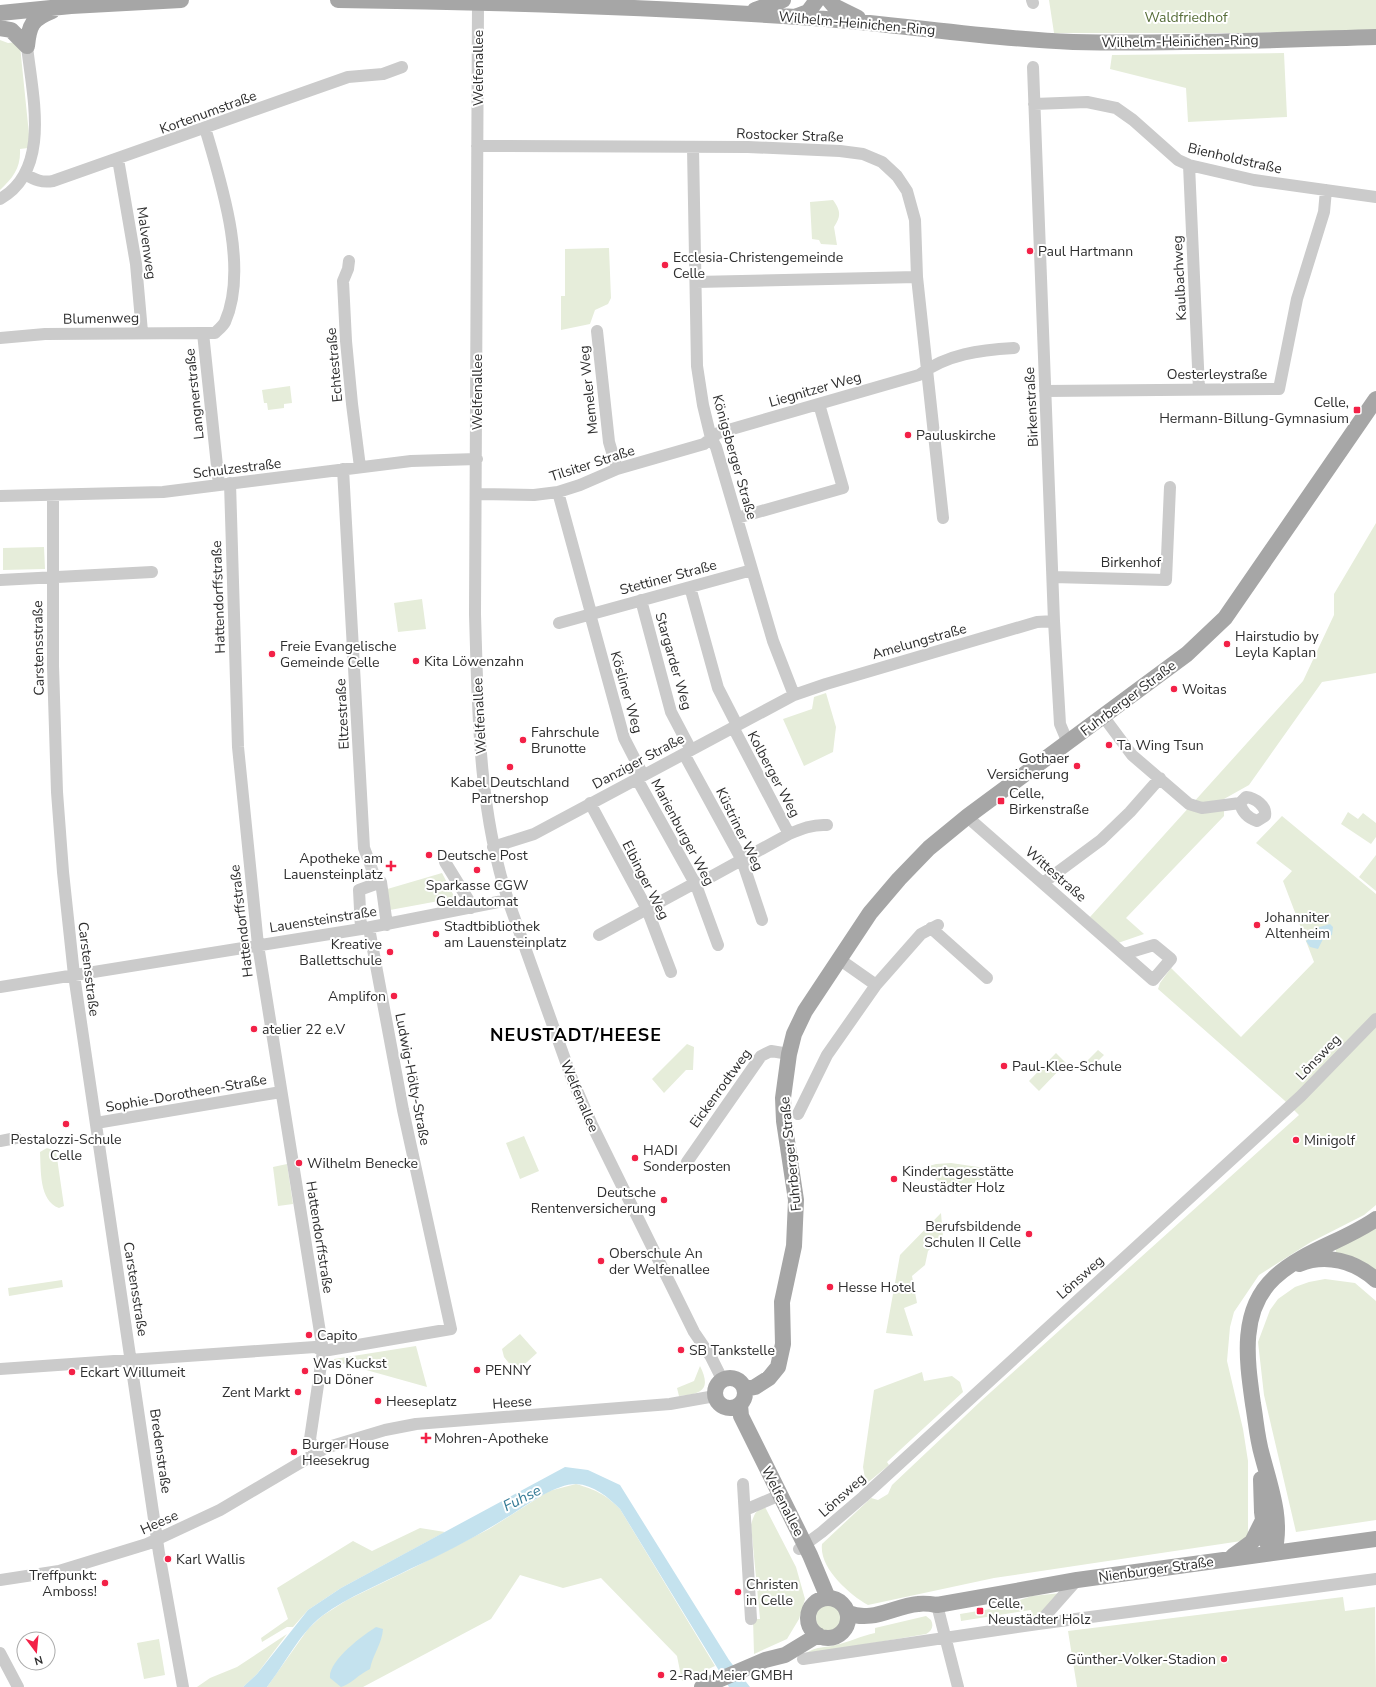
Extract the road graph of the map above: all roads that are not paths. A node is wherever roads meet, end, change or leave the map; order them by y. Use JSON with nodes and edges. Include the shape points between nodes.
{"nodes":[{"id":1,"x":182,"y":0,"type":"edge"},
{"id":2,"x":338,"y":0,"type":"edge"},
{"id":3,"x":783,"y":0,"type":"edge"},
{"id":4,"x":829,"y":0,"type":"edge"},
{"id":5,"x":478,"y":3,"type":"junction"},
{"id":6,"x":71,"y":4,"type":"edge"},
{"id":7,"x":807,"y":9,"type":"edge"},
{"id":8,"x":0,"y":13,"type":"edge"},
{"id":9,"x":736,"y":13,"type":"junction"},
{"id":10,"x":867,"y":22,"type":"junction"},
{"id":11,"x":0,"y":28,"type":"edge"},
{"id":12,"x":1376,"y":37,"type":"edge"},
{"id":13,"x":27,"y":46,"type":"junction"},
{"id":14,"x":402,"y":67,"type":"dead end"},
{"id":15,"x":1033,"y":67,"type":"dead end"},
{"id":16,"x":1034,"y":104,"type":"junction"},
{"id":17,"x":206,"y":128,"type":"junction"},
{"id":18,"x":477,"y":146,"type":"junction"},
{"id":19,"x":693,"y":148,"type":"junction"},
{"id":20,"x":118,"y":159,"type":"junction"},
{"id":21,"x":1189,"y":165,"type":"junction"},
{"id":22,"x":25,"y":174,"type":"junction"},
{"id":23,"x":1326,"y":190,"type":"junction"},
{"id":24,"x":1376,"y":197,"type":"edge"},
{"id":25,"x":0,"y":199,"type":"edge"},
{"id":26,"x":349,"y":261,"type":"dead end"},
{"id":27,"x":917,"y":277,"type":"junction"},
{"id":28,"x":696,"y":282,"type":"junction"},
{"id":29,"x":597,"y":331,"type":"dead end"},
{"id":30,"x":142,"y":332,"type":"junction"},
{"id":31,"x":203,"y":333,"type":"junction"},
{"id":32,"x":0,"y":338,"type":"edge"},
{"id":33,"x":1014,"y":348,"type":"dead end"},
{"id":34,"x":927,"y":369,"type":"junction"},
{"id":35,"x":1199,"y":389,"type":"junction"},
{"id":36,"x":1045,"y":391,"type":"junction"},
{"id":37,"x":1376,"y":399,"type":"edge"},
{"id":38,"x":819,"y":404,"type":"junction"},
{"id":39,"x":711,"y":438,"type":"junction"},
{"id":40,"x":477,"y":459,"type":"junction"},
{"id":41,"x":360,"y":467,"type":"junction"},
{"id":42,"x":343,"y":469,"type":"junction"},
{"id":43,"x":617,"y":469,"type":"junction"},
{"id":44,"x":224,"y":484,"type":"junction"},
{"id":45,"x":1170,"y":487,"type":"dead end"},
{"id":46,"x":558,"y":492,"type":"junction"},
{"id":47,"x":477,"y":494,"type":"junction"},
{"id":48,"x":0,"y":496,"type":"edge"},
{"id":49,"x":53,"y":496,"type":"junction"},
{"id":50,"x":737,"y":518,"type":"junction"},
{"id":51,"x":944,"y":518,"type":"dead end"},
{"id":52,"x":752,"y":570,"type":"junction"},
{"id":53,"x":152,"y":572,"type":"dead end"},
{"id":54,"x":1053,"y":577,"type":"junction"},
{"id":55,"x":52,"y":578,"type":"junction"},
{"id":56,"x":0,"y":580,"type":"edge"},
{"id":57,"x":690,"y":588,"type":"junction"},
{"id":58,"x":641,"y":600,"type":"junction"},
{"id":59,"x":590,"y":613,"type":"junction"},
{"id":60,"x":1054,"y":621,"type":"junction"},
{"id":61,"x":559,"y":623,"type":"dead end"},
{"id":62,"x":794,"y":695,"type":"junction"},
{"id":63,"x":1103,"y":716,"type":"junction"},
{"id":64,"x":735,"y":726,"type":"junction"},
{"id":65,"x":1068,"y":743,"type":"junction"},
{"id":66,"x":688,"y":752,"type":"junction"},
{"id":67,"x":640,"y":777,"type":"junction"},
{"id":68,"x":1160,"y":778,"type":"junction"},
{"id":69,"x":590,"y":803,"type":"junction"},
{"id":70,"x":1240,"y":803,"type":"dead end"},
{"id":71,"x":968,"y":816,"type":"junction"},
{"id":72,"x":827,"y":825,"type":"dead end"},
{"id":73,"x":788,"y":834,"type":"junction"},
{"id":74,"x":493,"y":847,"type":"junction"},
{"id":75,"x":742,"y":860,"type":"junction"},
{"id":76,"x":369,"y":861,"type":"tunnel mouth"},
{"id":77,"x":445,"y":862,"type":"dead end"},
{"id":78,"x":1043,"y":883,"type":"junction"},
{"id":79,"x":696,"y":884,"type":"junction"},
{"id":80,"x":508,"y":900,"type":"junction"},
{"id":81,"x":471,"y":908,"type":"junction"},
{"id":82,"x":647,"y":909,"type":"junction"},
{"id":83,"x":762,"y":920,"type":"dead end"},
{"id":84,"x":387,"y":925,"type":"junction"},
{"id":85,"x":365,"y":928,"type":"junction"},
{"id":86,"x":599,"y":935,"type":"dead end"},
{"id":87,"x":258,"y":945,"type":"junction"},
{"id":88,"x":718,"y":945,"type":"dead end"},
{"id":89,"x":1124,"y":954,"type":"dead end"},
{"id":90,"x":839,"y":959,"type":"junction"},
{"id":91,"x":670,"y":972,"type":"dead end"},
{"id":92,"x":74,"y":975,"type":"junction"},
{"id":93,"x":987,"y":978,"type":"dead end"},
{"id":94,"x":876,"y":985,"type":"junction"},
{"id":95,"x":0,"y":987,"type":"edge"},
{"id":96,"x":1376,"y":1019,"type":"edge"},
{"id":97,"x":789,"y":1054,"type":"junction"},
{"id":98,"x":281,"y":1092,"type":"junction"},
{"id":99,"x":798,"y":1114,"type":"dead end"},
{"id":100,"x":96,"y":1123,"type":"junction"},
{"id":101,"x":16,"y":1138,"type":"dead end"},
{"id":102,"x":0,"y":1141,"type":"edge"},
{"id":103,"x":687,"y":1162,"type":"dead end"},
{"id":104,"x":1376,"y":1219,"type":"edge"},
{"id":105,"x":1273,"y":1278,"type":"junction"},
{"id":106,"x":1376,"y":1280,"type":"edge"},
{"id":107,"x":323,"y":1351,"type":"junction"},
{"id":108,"x":132,"y":1361,"type":"junction"},
{"id":109,"x":0,"y":1369,"type":"edge"},
{"id":110,"x":722,"y":1379,"type":"junction"},
{"id":111,"x":745,"y":1389,"type":"junction"},
{"id":112,"x":715,"y":1396,"type":"junction"},
{"id":113,"x":734,"y":1406,"type":"junction"},
{"id":114,"x":315,"y":1453,"type":"junction"},
{"id":115,"x":744,"y":1484,"type":"dead end"},
{"id":116,"x":777,"y":1496,"type":"junction"},
{"id":117,"x":745,"y":1510,"type":"junction"},
{"id":118,"x":1270,"y":1520,"type":"junction"},
{"id":119,"x":158,"y":1539,"type":"junction"},
{"id":120,"x":1376,"y":1539,"type":"edge"},
{"id":121,"x":1334,"y":1544,"type":"junction"},
{"id":122,"x":802,"y":1547,"type":"junction"},
{"id":123,"x":1274,"y":1552,"type":"junction"},
{"id":124,"x":1228,"y":1559,"type":"junction"},
{"id":125,"x":1376,"y":1579,"type":"edge"},
{"id":126,"x":0,"y":1580,"type":"edge"},
{"id":127,"x":1077,"y":1580,"type":"junction"},
{"id":128,"x":824,"y":1599,"type":"junction"},
{"id":129,"x":937,"y":1605,"type":"junction"},
{"id":130,"x":848,"y":1613,"type":"junction"},
{"id":131,"x":751,"y":1619,"type":"dead end"},
{"id":132,"x":1038,"y":1624,"type":"junction"},
{"id":133,"x":814,"y":1629,"type":"junction"},
{"id":134,"x":844,"y":1629,"type":"junction"},
{"id":135,"x":945,"y":1637,"type":"junction"},
{"id":136,"x":0,"y":1653,"type":"edge"},
{"id":137,"x":803,"y":1659,"type":"dead end"},
{"id":138,"x":18,"y":1687,"type":"edge"},
{"id":139,"x":183,"y":1687,"type":"edge"},
{"id":140,"x":702,"y":1687,"type":"edge"},
{"id":141,"x":958,"y":1687,"type":"edge"}],
"edges":[{"from":1,"to":6,"type":"main road"},
{"from":2,"to":5,"type":"main road","name":"Wilhelm-Heinichen-Ring"},
{"from":3,"to":9,"type":"main road"},
{"from":4,"to":10,"type":"main road","via":[[834,6]]},
{"from":5,"to":9,"type":"main road","name":"Wilhelm-Heinichen-Ring"},
{"from":5,"to":18,"type":"street","name":"Welfenallee"},
{"from":6,"to":8,"type":"main road"},
{"from":6,"to":13,"type":"main road","via":[[40,16],[33,22],[28,32]]},
{"from":7,"to":9,"type":"main road","name":"Wilhelm-Heinichen-Ring"},
{"from":7,"to":10,"type":"main road","name":"Wilhelm-Heinichen-Ring"},
{"from":10,"to":12,"type":"main road","name":"Wilhelm-Heinichen-Ring","via":[[1071,42]]},
{"from":11,"to":13,"type":"main road","via":[[11,30]]},
{"from":13,"to":22,"type":"street","via":[[35,134],[32,158]]},
{"from":14,"to":17,"type":"street","name":"Kortenumstraße","via":[[384,74],[348,77]]},
{"from":15,"to":16,"type":"street","name":"Birkenstraße"},
{"from":16,"to":21,"type":"street","name":"Bienholdstraße","via":[[1087,102],[1116,108],[1178,160]]},
{"from":16,"to":36,"type":"street","name":"Birkenstraße"},
{"from":17,"to":20,"type":"street","name":"Kortenumstraße"},
{"from":17,"to":31,"type":"street","name":"Langnerstraße","via":[[232,235],[234,276],[225,323],[215,333]]},
{"from":18,"to":19,"type":"street","name":"Rostocker Straße"},
{"from":18,"to":40,"type":"street","name":"Welfenallee"},
{"from":19,"to":27,"type":"street","name":"Rostocker Straße","via":[[748,147],[840,151],[864,154],[882,162],[897,176],[907,192],[915,220]]},
{"from":19,"to":28,"type":"street","name":"Königsberger Straße"},
{"from":20,"to":22,"type":"street","name":"Kortenumstraße","via":[[45,182]]},
{"from":20,"to":30,"type":"street","name":"Malvenweg","via":[[135,256]]},
{"from":21,"to":23,"type":"street","name":"Bienholdstraße","via":[[1254,180]]},
{"from":21,"to":35,"type":"street","name":"Kaulbachweg"},
{"from":22,"to":25,"type":"street","via":[[15,188]]},
{"from":23,"to":24,"type":"street","name":"Bienholdstraße"},
{"from":23,"to":35,"type":"street","name":"Oesterleystraße","via":[[1324,212],[1297,299],[1279,389]]},
{"from":26,"to":41,"type":"street","name":"Echtestraße","via":[[343,281],[346,341]]},
{"from":27,"to":28,"type":"street"},
{"from":27,"to":34,"type":"street","name":"Rostocker Straße"},
{"from":28,"to":39,"type":"street","name":"Königsberger Straße","via":[[697,366]]},
{"from":29,"to":43,"type":"street","name":"Memeler Weg","via":[[609,442]]},
{"from":30,"to":31,"type":"street","name":"Blumenweg"},
{"from":30,"to":32,"type":"street","name":"Blumenweg","via":[[45,334]]},
{"from":31,"to":44,"type":"street","name":"Langnerstraße"},
{"from":33,"to":34,"type":"street","via":[[983,350],[938,362]]},
{"from":34,"to":38,"type":"street","name":"Liegnitzer Weg","via":[[919,375]]},
{"from":34,"to":51,"type":"street","name":"Rostocker Straße"},
{"from":35,"to":36,"type":"street","name":"Oesterleystraße"},
{"from":36,"to":54,"type":"street","name":"Birkenstraße"},
{"from":37,"to":63,"type":"main road","name":"Fuhrberger Straße","via":[[1225,618],[1199,645]]},
{"from":38,"to":39,"type":"street","name":"Liegnitzer Weg","via":[[718,433]]},
{"from":38,"to":50,"type":"street","via":[[843,488]]},
{"from":39,"to":43,"type":"street","name":"Tilsiter Straße","via":[[704,444]]},
{"from":39,"to":50,"type":"street","name":"Königsberger Straße"},
{"from":40,"to":41,"type":"street","name":"Schulzestraße","via":[[411,461]]},
{"from":40,"to":47,"type":"street","name":"Welfenallee"},
{"from":41,"to":42,"type":"street","name":"Schulzestraße"},
{"from":42,"to":44,"type":"street","name":"Schulzestraße"},
{"from":42,"to":76,"type":"street","name":"Eltzestraße","via":[[364,848]]},
{"from":43,"to":46,"type":"street","name":"Tilsiter Straße"},
{"from":44,"to":49,"type":"street","name":"Schulzestraße","via":[[163,492]]},
{"from":44,"to":87,"type":"street","name":"Hattendorffstraße","via":[[238,747]]},
{"from":45,"to":54,"type":"street","name":"Birkenhof","via":[[1166,580]]},
{"from":46,"to":47,"type":"street","name":"Tilsiter Straße","via":[[534,495]]},
{"from":46,"to":59,"type":"street"},
{"from":47,"to":74,"type":"street","name":"Welfenallee","via":[[477,700],[486,806]]},
{"from":48,"to":49,"type":"street","name":"Schulzestraße"},
{"from":49,"to":55,"type":"street","name":"Carstensstraße"},
{"from":50,"to":52,"type":"street","name":"Königsberger Straße"},
{"from":52,"to":57,"type":"street","name":"Stettiner Straße"},
{"from":52,"to":62,"type":"street","name":"Königsberger Straße","via":[[773,641]]},
{"from":53,"to":55,"type":"street"},
{"from":54,"to":60,"type":"street","name":"Birkenstraße"},
{"from":55,"to":56,"type":"street"},
{"from":55,"to":92,"type":"street","name":"Carstensstraße","via":[[57,792]]},
{"from":57,"to":58,"type":"street","name":"Stettiner Straße"},
{"from":57,"to":64,"type":"street","name":"Kolberger Weg","via":[[718,688]]},
{"from":58,"to":59,"type":"street","name":"Stettiner Straße"},
{"from":58,"to":66,"type":"street","name":"Stargarder Weg","via":[[671,712]]},
{"from":59,"to":61,"type":"street","name":"Stettiner Straße"},
{"from":59,"to":67,"type":"street","name":"Kösliner Weg","via":[[624,738]]},
{"from":60,"to":62,"type":"street","name":"Amelungstraße","via":[[1030,624]]},
{"from":60,"to":65,"type":"street","name":"Birkenstraße","via":[[1060,724]]},
{"from":62,"to":64,"type":"street","name":"Danziger Straße"},
{"from":63,"to":65,"type":"main road","name":"Fuhrberger Straße"},
{"from":63,"to":68,"type":"street","via":[[1132,755]]},
{"from":64,"to":66,"type":"street","name":"Danziger Straße"},
{"from":64,"to":73,"type":"street","name":"Kolberger Weg"},
{"from":65,"to":71,"type":"main road","name":"Fuhrberger Straße"},
{"from":66,"to":67,"type":"street","name":"Danziger Straße"},
{"from":66,"to":75,"type":"street","name":"Küstriner Weg"},
{"from":67,"to":69,"type":"street","name":"Danziger Straße"},
{"from":67,"to":79,"type":"street","name":"Marienburger Weg"},
{"from":68,"to":70,"type":"street","via":[[1189,804],[1202,808]]},
{"from":68,"to":78,"type":"street","via":[[1101,840]]},
{"from":69,"to":74,"type":"street","name":"Danziger Straße","via":[[534,834]]},
{"from":69,"to":82,"type":"street","name":"Elbinger Weg"},
{"from":71,"to":78,"type":"street","name":"Wittestraße"},
{"from":71,"to":90,"type":"main road","name":"Fuhrberger Straße","via":[[929,848],[899,879],[870,913]]},
{"from":72,"to":73,"type":"street","via":[[819,824]]},
{"from":73,"to":75,"type":"street"},
{"from":74,"to":80,"type":"street","name":"Welfenallee"},
{"from":75,"to":79,"type":"street"},
{"from":75,"to":83,"type":"street","name":"Küstriner Weg"},
{"from":77,"to":81,"type":"street","via":[[470,901]]},
{"from":78,"to":89,"type":"street","name":"Wittestraße"},
{"from":79,"to":82,"type":"street"},
{"from":79,"to":88,"type":"street","name":"Marienburger Weg"},
{"from":80,"to":81,"type":"street","name":"Lauensteinstraße"},
{"from":80,"to":110,"type":"street","name":"Welfenallee","via":[[572,1078],[592,1125],[694,1332]]},
{"from":81,"to":84,"type":"street","name":"Lauensteinstraße"},
{"from":82,"to":86,"type":"street"},
{"from":82,"to":91,"type":"street","name":"Elbinger Weg"},
{"from":84,"to":85,"type":"street","name":"Lauensteinstraße"},
{"from":84,"to":85,"type":"street","name":"Ludwig-Hölty-Straße","via":[[377,879],[359,890]]},
{"from":85,"to":87,"type":"street","name":"Lauensteinstraße"},
{"from":85,"to":107,"type":"street","name":"Ludwig-Hölty-Straße","via":[[450,1329]]},
{"from":87,"to":92,"type":"street","name":"Lauensteinstraße"},
{"from":87,"to":98,"type":"street","name":"Hattendorffstraße"},
{"from":90,"to":94,"type":"street"},
{"from":90,"to":97,"type":"main road","name":"Fuhrberger Straße","via":[[805,1012],[794,1034]]},
{"from":92,"to":95,"type":"street","name":"Lauensteinstraße"},
{"from":92,"to":100,"type":"street","name":"Carstensstraße"},
{"from":93,"to":94,"type":"street","name":"Fuhrberger Straße","via":[[935,927],[921,934]]},
{"from":94,"to":99,"type":"street","name":"Fuhrberger Straße","via":[[827,1055]]},
{"from":96,"to":122,"type":"street","name":"Lönsweg","via":[[1301,1096],[863,1497]]},
{"from":97,"to":103,"type":"street","name":"Eickenrodtweg","via":[[771,1051],[761,1056]]},
{"from":97,"to":111,"type":"main road","name":"Fuhrberger Straße","via":[[783,1098],[796,1200],[796,1224],[791,1264],[782,1302],[783,1344],[778,1367],[769,1378],[755,1387]]},
{"from":98,"to":100,"type":"street","name":"Sophie-Dorotheen-Straße"},
{"from":98,"to":107,"type":"street","name":"Hattendorffstraße"},
{"from":100,"to":108,"type":"street","name":"Carstensstraße"},
{"from":101,"to":102,"type":"street"},
{"from":104,"to":105,"type":"main road","via":[[1294,1261]]},
{"from":105,"to":106,"type":"main road","via":[[1306,1261],[1332,1259],[1354,1265]]},
{"from":105,"to":118,"type":"main road","via":[[1256,1302],[1248,1335],[1248,1370]]},
{"from":107,"to":108,"type":"street","via":[[315,1347]]},
{"from":107,"to":114,"type":"street","via":[[310,1439]]},
{"from":108,"to":109,"type":"street"},
{"from":108,"to":119,"type":"street","name":"Bredenstraße"},
{"from":110,"to":111,"type":"main road","via":[[735,1378]]},
{"from":110,"to":112,"type":"main road","via":[[715,1388]]},
{"from":111,"to":113,"type":"main road","via":[[745,1397]]},
{"from":112,"to":113,"type":"main road","name":"Welfenallee","via":[[720,1405]]},
{"from":112,"to":114,"type":"street","name":"Heese","via":[[670,1404],[416,1424],[385,1430]]},
{"from":113,"to":116,"type":"main road","name":"Welfenallee"},
{"from":114,"to":119,"type":"street","name":"Heese","via":[[220,1510]]},
{"from":115,"to":117,"type":"street"},
{"from":116,"to":117,"type":"street"},
{"from":116,"to":122,"type":"main road","name":"Welfenallee"},
{"from":117,"to":131,"type":"street"},
{"from":118,"to":121,"type":"main road","via":[[1290,1538],[1299,1542]]},
{"from":118,"to":123,"type":"main road","via":[[1278,1539]]},
{"from":118,"to":124,"type":"main road","via":[[1252,1542]]},
{"from":119,"to":126,"type":"street","name":"Heese","via":[[59,1571]]},
{"from":119,"to":139,"type":"street","name":"Bredenstraße"},
{"from":120,"to":121,"type":"main road","name":"Nienburger Straße"},
{"from":121,"to":123,"type":"main road","name":"Nienburger Straße"},
{"from":122,"to":128,"type":"main road","name":"Welfenallee"},
{"from":123,"to":124,"type":"main road","name":"Nienburger Straße"},
{"from":124,"to":127,"type":"main road","name":"Nienburger Straße"},
{"from":125,"to":132,"type":"street"},
{"from":127,"to":129,"type":"main road","name":"Nienburger Straße"},
{"from":127,"to":132,"type":"street"},
{"from":128,"to":130,"type":"main road","via":[[838,1600]]},
{"from":128,"to":133,"type":"main road","via":[[810,1609]]},
{"from":129,"to":130,"type":"main road","name":"Nienburger Straße","via":[[918,1604],[866,1617]]},
{"from":129,"to":134,"type":"main road","name":"Nienburger Straße","via":[[920,1613],[868,1626]]},
{"from":129,"to":135,"type":"street"},
{"from":130,"to":134,"type":"main road"},
{"from":132,"to":135,"type":"street"},
{"from":133,"to":134,"type":"main road","via":[[832,1637]]},
{"from":133,"to":140,"type":"main road","via":[[785,1655],[765,1660]]},
{"from":135,"to":137,"type":"street"},
{"from":135,"to":141,"type":"street"},
{"from":136,"to":138,"type":"street"}]}
